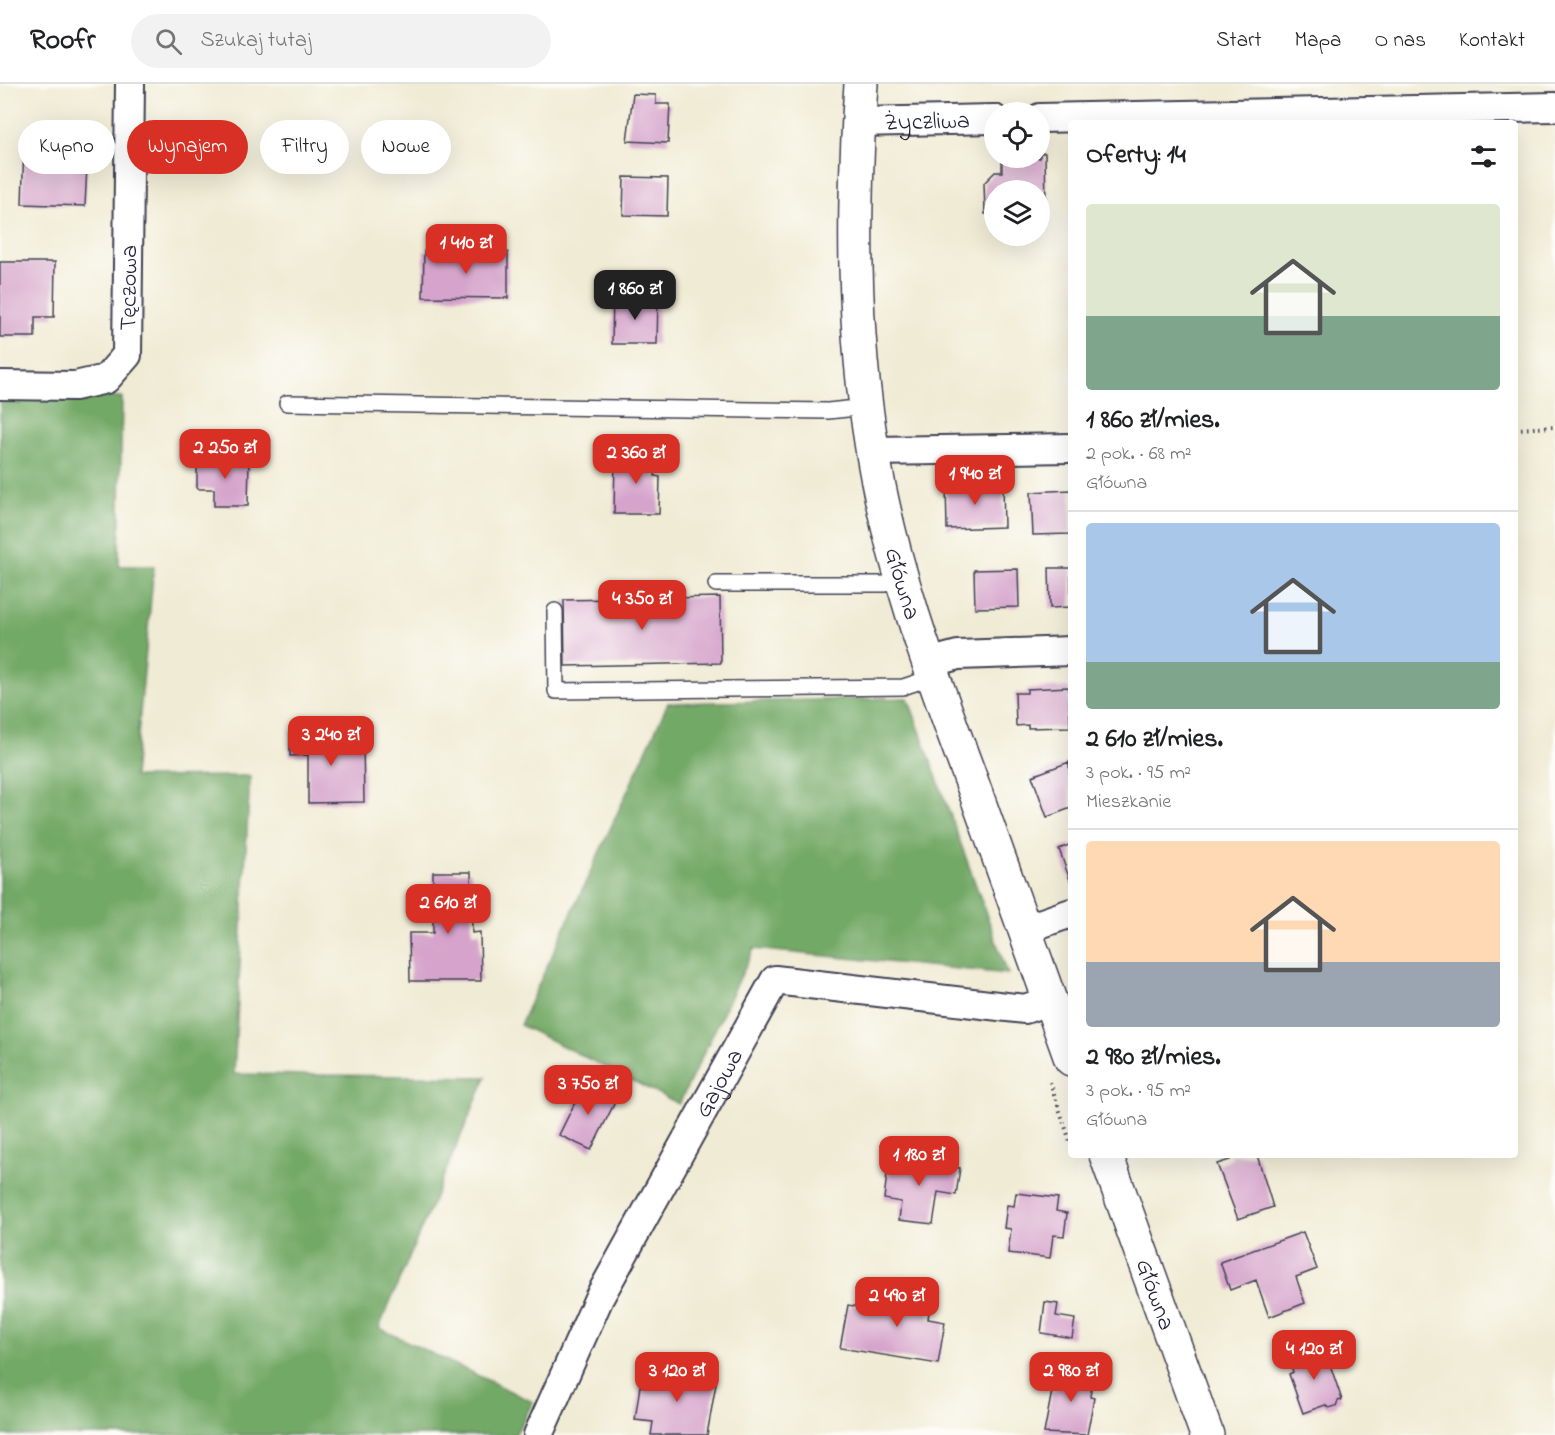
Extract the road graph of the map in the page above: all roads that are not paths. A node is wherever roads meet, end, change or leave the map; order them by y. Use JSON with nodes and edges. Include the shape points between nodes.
{"nodes":[{"id":1,"x":130,"y":84,"type":"edge"},
{"id":2,"x":861,"y":84,"type":"edge"},
{"id":3,"x":1555,"y":107,"type":"edge"},
{"id":4,"x":1050,"y":118,"type":"edge"},
{"id":5,"x":984,"y":119,"type":"edge"},
{"id":6,"x":858,"y":122,"type":"junction"},
{"id":7,"x":0,"y":385,"type":"edge"},
{"id":8,"x":287,"y":403,"type":"dead end"},
{"id":9,"x":866,"y":406,"type":"junction"},
{"id":10,"x":1068,"y":448,"type":"edge"},
{"id":11,"x":872,"y":451,"type":"junction"},
{"id":12,"x":902,"y":579,"type":"junction"},
{"id":13,"x":716,"y":584,"type":"dead end"},
{"id":14,"x":555,"y":611,"type":"dead end"},
{"id":15,"x":1068,"y":651,"type":"edge"},
{"id":16,"x":931,"y":670,"type":"junction"},
{"id":17,"x":1068,"y":914,"type":"edge"},
{"id":18,"x":1025,"y":929,"type":"junction"},
{"id":19,"x":1050,"y":1000,"type":"junction"},
{"id":20,"x":1068,"y":1051,"type":"edge"},
{"id":21,"x":1107,"y":1158,"type":"edge"},
{"id":22,"x":538,"y":1435,"type":"edge"},
{"id":23,"x":1207,"y":1435,"type":"edge"}],
"edges":[{"from":1,"to":7,"type":"street","name":"Tęczowa","via":[[127,355],[105,379],[75,386]]},
{"from":2,"to":6,"type":"street","name":"Główna"},
{"from":3,"to":4,"type":"street"},
{"from":5,"to":6,"type":"street","name":"Życzliwa"},
{"from":6,"to":9,"type":"street","name":"Główna","via":[[855,272]]},
{"from":8,"to":9,"type":"lane","via":[[828,411]]},
{"from":9,"to":11,"type":"street","name":"Główna"},
{"from":10,"to":11,"type":"street"},
{"from":11,"to":12,"type":"street","name":"Główna"},
{"from":12,"to":13,"type":"lane","via":[[885,584]]},
{"from":12,"to":16,"type":"street","name":"Główna"},
{"from":14,"to":16,"type":"lane","via":[[556,691],[903,687]]},
{"from":15,"to":16,"type":"street","via":[[958,655]]},
{"from":16,"to":18,"type":"street","name":"Główna"},
{"from":17,"to":18,"type":"street"},
{"from":18,"to":19,"type":"street","name":"Główna"},
{"from":19,"to":20,"type":"street","name":"Główna"},
{"from":19,"to":22,"type":"street","name":"Gajowa","via":[[1025,1009],[774,980],[599,1298]]},
{"from":21,"to":23,"type":"street","name":"Główna"}]}
